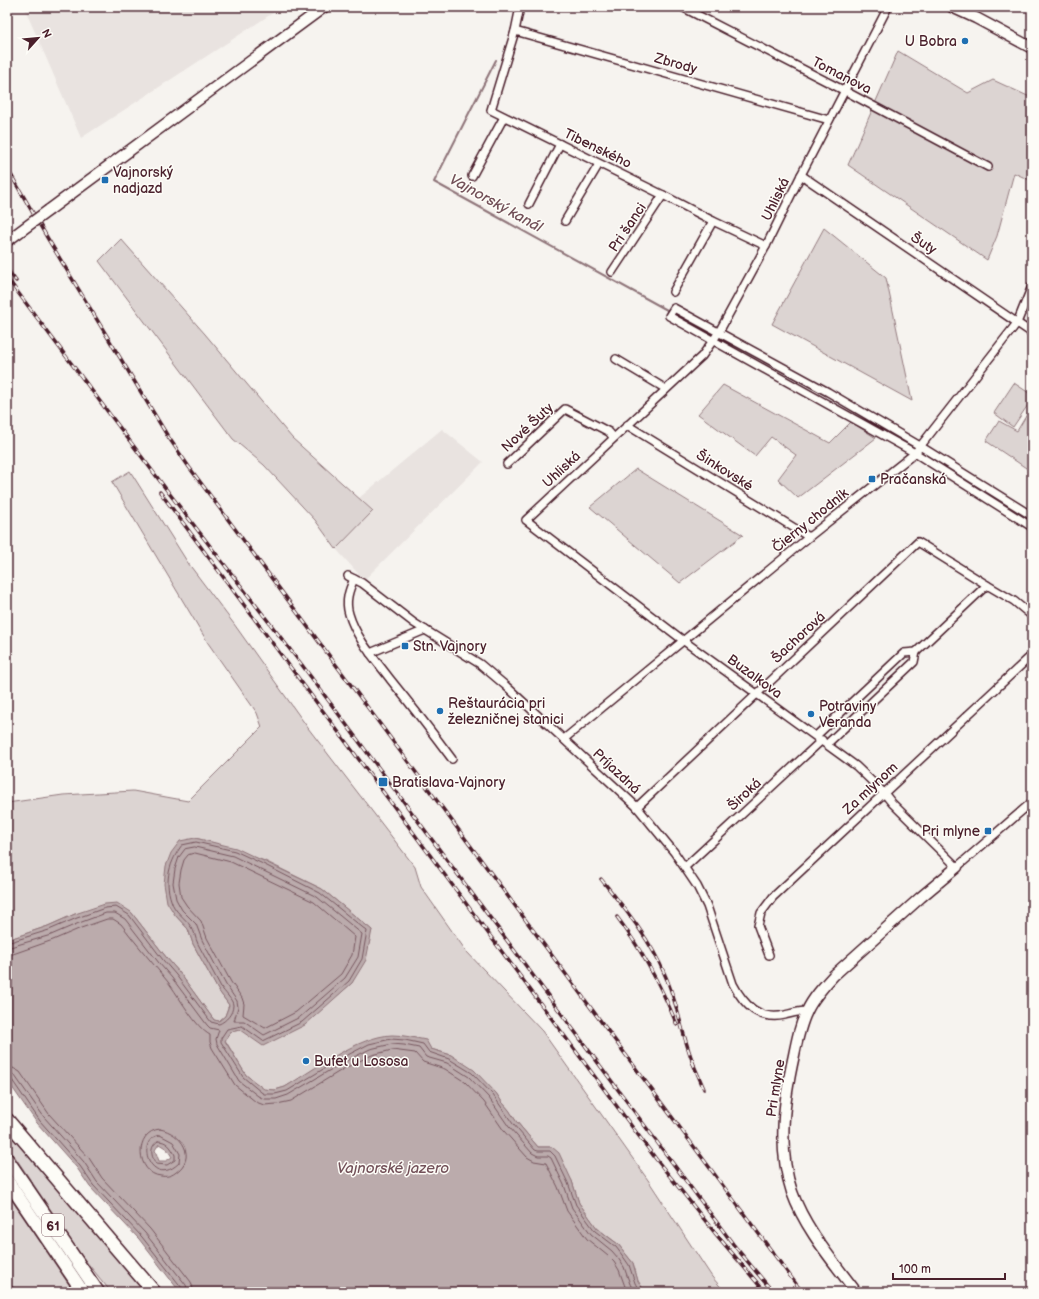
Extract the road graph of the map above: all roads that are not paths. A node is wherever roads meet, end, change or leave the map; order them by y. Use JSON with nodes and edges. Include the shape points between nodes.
{"nodes":[{"id":1,"x":324,"y":7,"type":"edge"},
{"id":2,"x":520,"y":7,"type":"edge"},
{"id":3,"x":682,"y":7,"type":"edge"},
{"id":4,"x":888,"y":7,"type":"edge"},
{"id":5,"x":952,"y":7,"type":"edge"},
{"id":6,"x":515,"y":31,"type":"junction"},
{"id":7,"x":1032,"y":48,"type":"edge"},
{"id":8,"x":845,"y":91,"type":"junction"},
{"id":9,"x":504,"y":117,"type":"junction"},
{"id":10,"x":829,"y":120,"type":"junction"},
{"id":11,"x":560,"y":144,"type":"junction"},
{"id":12,"x":599,"y":164,"type":"junction"},
{"id":13,"x":988,"y":167,"type":"dead end"},
{"id":14,"x":801,"y":175,"type":"junction"},
{"id":15,"x":472,"y":176,"type":"dead end"},
{"id":16,"x":663,"y":195,"type":"junction"},
{"id":17,"x":528,"y":204,"type":"dead end"},
{"id":18,"x":565,"y":221,"type":"dead end"},
{"id":19,"x":714,"y":222,"type":"junction"},
{"id":20,"x":7,"y":241,"type":"edge"},
{"id":21,"x":766,"y":246,"type":"junction"},
{"id":22,"x":612,"y":272,"type":"dead end"},
{"id":23,"x":1032,"y":286,"type":"edge"},
{"id":24,"x":673,"y":292,"type":"dead end"},
{"id":25,"x":1017,"y":323,"type":"junction"},
{"id":26,"x":719,"y":332,"type":"junction"},
{"id":27,"x":1032,"y":333,"type":"edge"},
{"id":28,"x":713,"y":340,"type":"junction"},
{"id":29,"x":616,"y":359,"type":"dead end"},
{"id":30,"x":666,"y":389,"type":"junction"},
{"id":31,"x":627,"y":425,"type":"junction"},
{"id":32,"x":613,"y":437,"type":"junction"},
{"id":33,"x":920,"y":446,"type":"junction"},
{"id":34,"x":915,"y":453,"type":"junction"},
{"id":35,"x":507,"y":464,"type":"dead end"},
{"id":36,"x":1032,"y":516,"type":"edge"},
{"id":37,"x":526,"y":520,"type":"joint"},
{"id":38,"x":1032,"y":527,"type":"edge"},
{"id":39,"x":809,"y":537,"type":"junction"},
{"id":40,"x":988,"y":585,"type":"junction"},
{"id":41,"x":1032,"y":616,"type":"edge"},
{"id":42,"x":425,"y":630,"type":"junction"},
{"id":43,"x":684,"y":640,"type":"junction"},
{"id":44,"x":916,"y":652,"type":"junction"},
{"id":45,"x":370,"y":653,"type":"junction"},
{"id":46,"x":1032,"y":655,"type":"edge"},
{"id":47,"x":757,"y":694,"type":"junction"},
{"id":48,"x":564,"y":739,"type":"junction"},
{"id":49,"x":822,"y":740,"type":"junction"},
{"id":50,"x":452,"y":759,"type":"dead end"},
{"id":51,"x":884,"y":793,"type":"junction"},
{"id":52,"x":1032,"y":802,"type":"edge"},
{"id":53,"x":637,"y":807,"type":"junction"},
{"id":54,"x":685,"y":867,"type":"junction"},
{"id":55,"x":957,"y":867,"type":"junction"},
{"id":56,"x":769,"y":955,"type":"dead end"},
{"id":57,"x":807,"y":1011,"type":"junction"},
{"id":58,"x":7,"y":1120,"type":"edge"},
{"id":59,"x":7,"y":1159,"type":"edge"},
{"id":60,"x":7,"y":1180,"type":"edge"},
{"id":61,"x":83,"y":1292,"type":"edge"},
{"id":62,"x":98,"y":1292,"type":"edge"},
{"id":63,"x":154,"y":1292,"type":"edge"},
{"id":64,"x":856,"y":1292,"type":"edge"}],
"edges":[{"from":1,"to":20,"type":"street","bridge":true},
{"from":2,"to":6,"type":"street"},
{"from":3,"to":8,"type":"street","name":"Tomanova"},
{"from":4,"to":8,"type":"street","name":"Uhliská"},
{"from":5,"to":7,"type":"street"},
{"from":6,"to":9,"type":"street","name":"Tibenského","via":[[491,110]]},
{"from":6,"to":10,"type":"street","name":"Zbrody"},
{"from":8,"to":10,"type":"street","name":"Uhliská"},
{"from":8,"to":13,"type":"street","name":"Tomanova"},
{"from":9,"to":11,"type":"street","name":"Tibenského"},
{"from":9,"to":15,"type":"street"},
{"from":10,"to":14,"type":"street","name":"Uhliská"},
{"from":11,"to":12,"type":"street","name":"Tibenského"},
{"from":11,"to":17,"type":"street"},
{"from":12,"to":16,"type":"street","name":"Tibenského"},
{"from":12,"to":18,"type":"street"},
{"from":14,"to":21,"type":"street","name":"Uhliská"},
{"from":14,"to":25,"type":"street","name":"Šuty"},
{"from":16,"to":19,"type":"street","name":"Tibenského"},
{"from":16,"to":22,"type":"street","name":"Pri šanci"},
{"from":19,"to":21,"type":"street","name":"Tibenského"},
{"from":19,"to":24,"type":"street"},
{"from":21,"to":26,"type":"street","name":"Uhliská"},
{"from":23,"to":25,"type":"street","name":"Čierny chodník"},
{"from":25,"to":27,"type":"street","name":"Šuty"},
{"from":25,"to":33,"type":"street","name":"Čierny chodník"},
{"from":26,"to":28,"type":"street","name":"Uhliská"},
{"from":26,"to":28,"type":"street","via":[[674,308],[669,316]]},
{"from":26,"to":33,"type":"street"},
{"from":28,"to":30,"type":"street","name":"Uhliská","via":[[702,356]]},
{"from":28,"to":34,"type":"street"},
{"from":29,"to":30,"type":"street"},
{"from":30,"to":31,"type":"street","name":"Uhliská"},
{"from":31,"to":32,"type":"street","name":"Uhliská"},
{"from":31,"to":39,"type":"street","name":"Šinkovské"},
{"from":32,"to":35,"type":"street","name":"Nové Šuty","via":[[609,432],[565,409]]},
{"from":32,"to":37,"type":"street","name":"Uhliská"},
{"from":33,"to":34,"type":"street","name":"Čierny chodník"},
{"from":33,"to":36,"type":"street"},
{"from":34,"to":38,"type":"street"},
{"from":34,"to":39,"type":"street","name":"Čierny chodník"},
{"from":37,"to":43,"type":"street","name":"Buzalkova"},
{"from":39,"to":43,"type":"street","name":"Čierny chodník"},
{"from":40,"to":41,"type":"street"},
{"from":40,"to":44,"type":"street","name":"Široká"},
{"from":40,"to":47,"type":"street","name":"Šachorová","via":[[918,542]]},
{"from":42,"to":45,"type":"street"},
{"from":42,"to":45,"type":"street","name":"Príjazdná","via":[[351,577],[348,613]]},
{"from":42,"to":48,"type":"street","name":"Príjazdná","via":[[480,664]]},
{"from":43,"to":47,"type":"street","name":"Buzalkova"},
{"from":43,"to":48,"type":"street","name":"Čierny chodník"},
{"from":44,"to":49,"type":"street","name":"Široká","via":[[914,662]]},
{"from":44,"to":49,"type":"street","name":"Široká","via":[[904,654]]},
{"from":45,"to":50,"type":"street"},
{"from":46,"to":51,"type":"street","name":"Za mlynom"},
{"from":47,"to":49,"type":"street","name":"Buzalkova"},
{"from":47,"to":53,"type":"street","name":"Šachorová"},
{"from":48,"to":53,"type":"street","name":"Príjazdná"},
{"from":49,"to":51,"type":"street","name":"Buzalkova","via":[[856,766]]},
{"from":49,"to":54,"type":"street","name":"Široká"},
{"from":51,"to":55,"type":"street","name":"Buzalkova"},
{"from":51,"to":56,"type":"street","name":"Za mlynom","via":[[773,897],[761,913],[758,926]]},
{"from":52,"to":55,"type":"street","name":"Pri mlyne"},
{"from":53,"to":54,"type":"street","name":"Príjazdná"},
{"from":54,"to":57,"type":"street","name":"Príjazdná","via":[[707,906],[733,984],[744,1001],[761,1015],[770,1017]]},
{"from":55,"to":57,"type":"street","name":"Pri mlyne","via":[[834,975]]},
{"from":57,"to":64,"type":"street","name":"Pri mlyne","via":[[800,1029],[784,1103],[785,1163],[792,1193],[805,1219]]},
{"from":58,"to":63,"type":"highway"},
{"from":59,"to":62,"type":"main road","number":"61"},
{"from":60,"to":61,"type":"main road","number":"61"}]}
